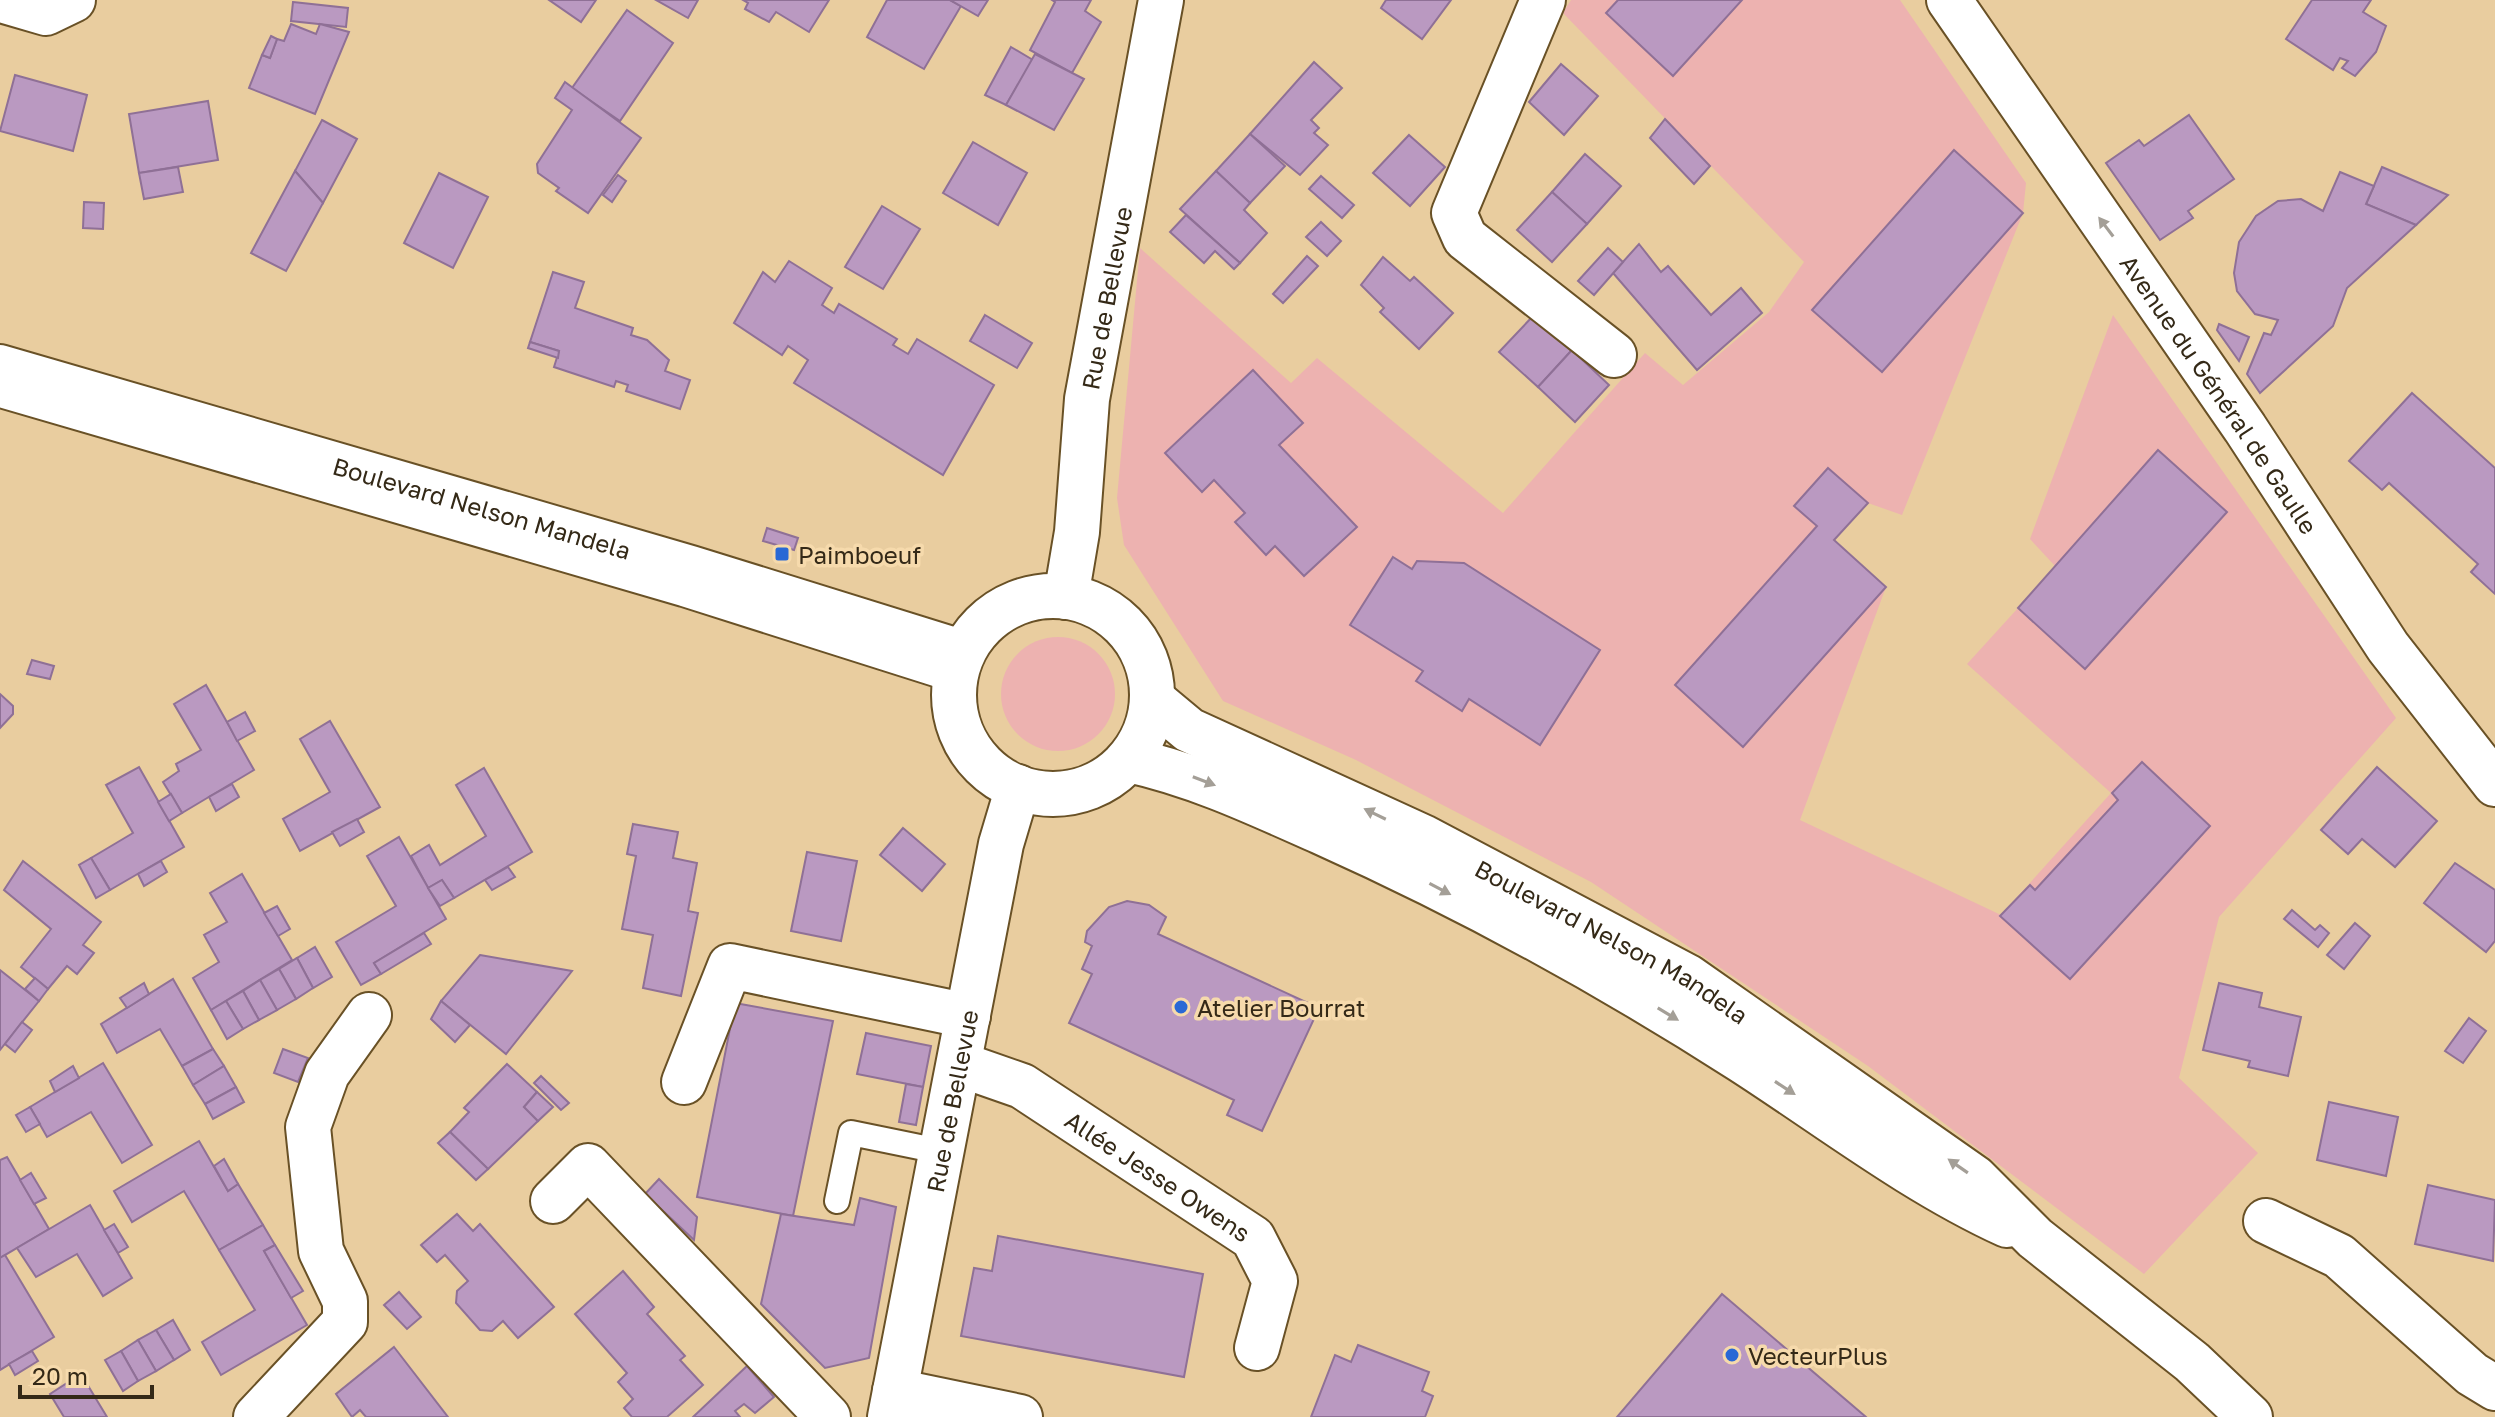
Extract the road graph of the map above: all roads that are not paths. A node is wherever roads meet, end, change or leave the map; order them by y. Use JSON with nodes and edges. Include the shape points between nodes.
{"nodes":[{"id":1,"x":1,"y":0,"type":"edge"},
{"id":2,"x":73,"y":0,"type":"edge"},
{"id":3,"x":1161,"y":0,"type":"edge"},
{"id":4,"x":1543,"y":0,"type":"edge"},
{"id":5,"x":1949,"y":0,"type":"edge"},
{"id":6,"x":1614,"y":355,"type":"dead end"},
{"id":7,"x":0,"y":367,"type":"edge"},
{"id":8,"x":0,"y":395,"type":"edge"},
{"id":9,"x":1066,"y":597,"type":"junction"},
{"id":10,"x":958,"y":666,"type":"junction"},
{"id":11,"x":1153,"y":700,"type":"junction"},
{"id":12,"x":1129,"y":760,"type":"junction"},
{"id":13,"x":2495,"y":784,"type":"edge"},
{"id":14,"x":1018,"y":787,"type":"junction"},
{"id":15,"x":369,"y":1015,"type":"dead end"},
{"id":16,"x":968,"y":1016,"type":"junction"},
{"id":17,"x":959,"y":1064,"type":"junction"},
{"id":18,"x":684,"y":1082,"type":"dead end"},
{"id":19,"x":939,"y":1151,"type":"junction"},
{"id":20,"x":553,"y":1201,"type":"dead end"},
{"id":21,"x":837,"y":1201,"type":"dead end"},
{"id":22,"x":2266,"y":1221,"type":"dead end"},
{"id":23,"x":2035,"y":1238,"type":"junction"},
{"id":24,"x":1257,"y":1348,"type":"dead end"},
{"id":25,"x":2495,"y":1388,"type":"edge"},
{"id":26,"x":893,"y":1404,"type":"edge"},
{"id":27,"x":263,"y":1415,"type":"edge"},
{"id":28,"x":828,"y":1417,"type":"edge"},
{"id":29,"x":1020,"y":1417,"type":"edge"},
{"id":30,"x":2250,"y":1417,"type":"edge"}],
"edges":[{"from":1,"to":2,"type":"street","via":[[46,13]]},
{"from":3,"to":9,"type":"street","name":"Rue de Bellevue","via":[[1087,399],[1077,532]]},
{"from":4,"to":6,"type":"street","via":[[1454,213],[1465,238]]},
{"from":13,"to":5,"type":"street","name":"Avenue du Général de Gaulle","one_way":true,"via":[[2388,647]]},
{"from":7,"to":10,"type":"street","name":"Boulevard Nelson Mandela","via":[[691,568]]},
{"from":8,"to":10,"type":"lane","via":[[683,594]]},
{"from":9,"to":10,"type":"street","via":[[1011,605],[981,628]]},
{"from":9,"to":11,"type":"street","via":[[1094,604],[1138,643],[1150,670]]},
{"from":10,"to":14,"type":"street","via":[[957,720],[968,745],[990,770]]},
{"from":11,"to":12,"type":"street","via":[[1146,732]]},
{"from":23,"to":11,"type":"street","name":"Boulevard Nelson Mandela","one_way":true,"via":[[1975,1178],[1688,977],[1423,837],[1189,730]]},
{"from":12,"to":14,"type":"street","via":[[1103,782],[1069,793]]},
{"from":12,"to":23,"type":"street","name":"Boulevard Nelson Mandela","one_way":true,"via":[[1209,783],[1398,867],[1614,982],[1956,1202]]},
{"from":14,"to":16,"type":"street","name":"Rue de Bellevue","via":[[1001,844]]},
{"from":15,"to":27,"type":"street","via":[[327,1074],[308,1127],[321,1251],[345,1301],[345,1322]]},
{"from":16,"to":17,"type":"street","name":"Rue de Bellevue"},
{"from":16,"to":18,"type":"street","via":[[730,966]]},
{"from":17,"to":19,"type":"street","name":"Rue de Bellevue"},
{"from":17,"to":24,"type":"street","name":"Allée Jesse Owens","via":[[1022,1086],[1253,1238],[1275,1281]]},
{"from":19,"to":21,"type":"lane","via":[[851,1133]]},
{"from":19,"to":26,"type":"street","name":"Rue de Bellevue"},
{"from":20,"to":28,"type":"street","via":[[588,1166]]},
{"from":22,"to":25,"type":"street","via":[[2339,1256],[2472,1374]]},
{"from":23,"to":30,"type":"street","name":"Boulevard Nelson Mandela","via":[[2192,1362]]},
{"from":26,"to":29,"type":"street"}]}
